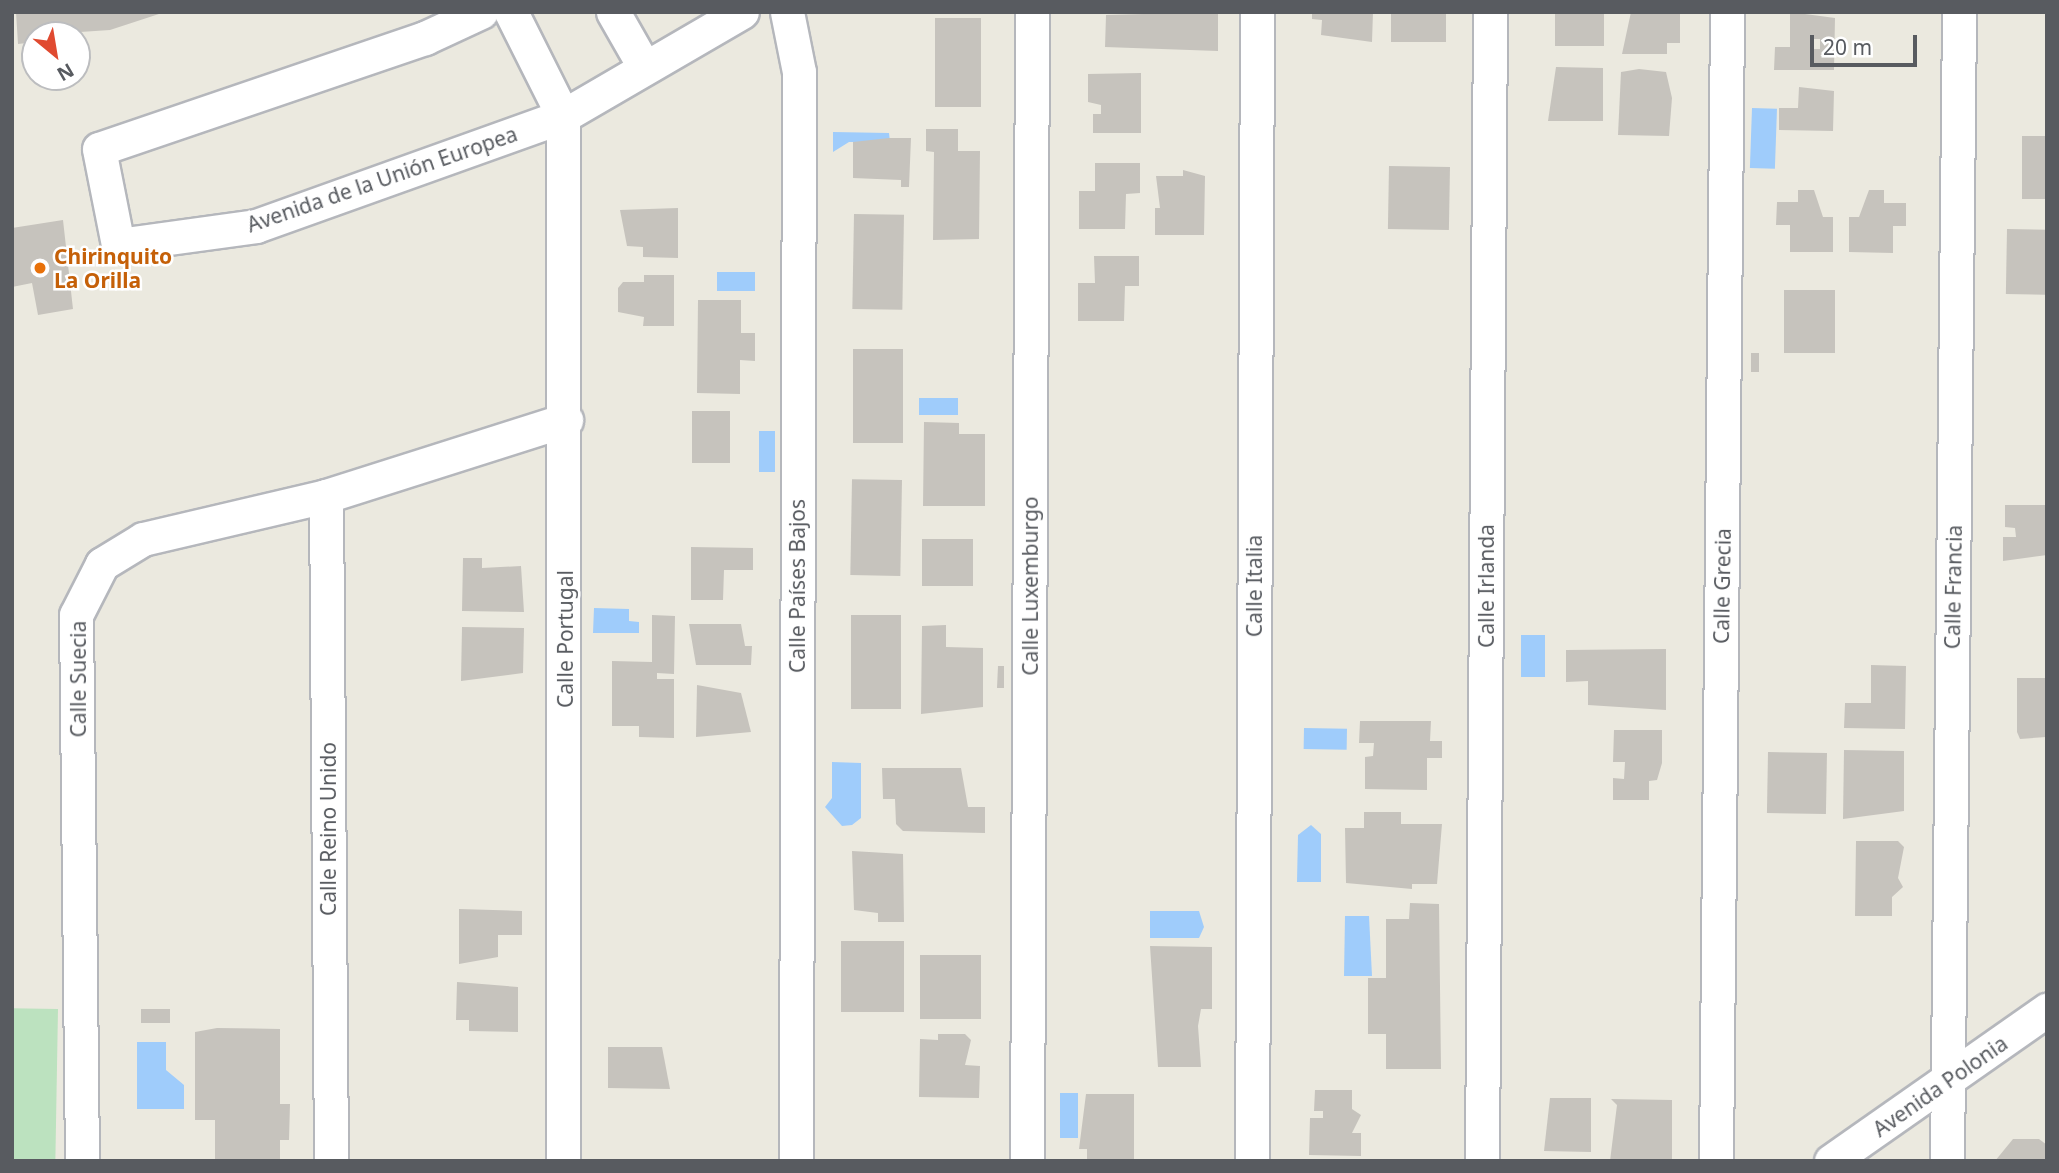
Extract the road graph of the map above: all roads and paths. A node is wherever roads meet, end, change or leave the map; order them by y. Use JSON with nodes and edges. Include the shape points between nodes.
{"nodes":[{"id":1,"x":481,"y":12,"type":"edge"},
{"id":2,"x":511,"y":12,"type":"edge"},
{"id":3,"x":613,"y":12,"type":"edge"},
{"id":4,"x":742,"y":12,"type":"edge"},
{"id":5,"x":787,"y":12,"type":"edge"},
{"id":6,"x":1032,"y":12,"type":"edge"},
{"id":7,"x":1257,"y":12,"type":"edge"},
{"id":8,"x":1490,"y":12,"type":"edge"},
{"id":9,"x":1727,"y":12,"type":"edge"},
{"id":10,"x":1959,"y":12,"type":"edge"},
{"id":11,"x":645,"y":68,"type":"junction"},
{"id":12,"x":563,"y":116,"type":"junction"},
{"id":13,"x":566,"y":420,"type":"junction"},
{"id":14,"x":326,"y":496,"type":"junction"},
{"id":15,"x":2047,"y":1010,"type":"edge"},
{"id":16,"x":1948,"y":1080,"type":"junction"},
{"id":17,"x":82,"y":1161,"type":"edge"},
{"id":18,"x":331,"y":1161,"type":"edge"},
{"id":19,"x":563,"y":1161,"type":"edge"},
{"id":20,"x":796,"y":1161,"type":"edge"},
{"id":21,"x":1027,"y":1161,"type":"edge"},
{"id":22,"x":1252,"y":1161,"type":"edge"},
{"id":23,"x":1482,"y":1161,"type":"edge"},
{"id":24,"x":1716,"y":1161,"type":"edge"},
{"id":25,"x":1832,"y":1161,"type":"edge"},
{"id":26,"x":1947,"y":1161,"type":"edge"}],
"edges":[{"from":1,"to":12,"type":"street","name":"Avenida de la Unión Europea","via":[[425,38],[99,149],[118,245],[256,226]]},
{"from":2,"to":12,"type":"street"},
{"from":3,"to":11,"type":"street"},
{"from":4,"to":11,"type":"street","name":"Avenida de la Unión Europea"},
{"from":5,"to":20,"type":"street","name":"Calle Países Bajos","via":[[799,72]]},
{"from":6,"to":21,"type":"street","name":"Calle Luxemburgo"},
{"from":7,"to":22,"type":"street","name":"Calle Italia"},
{"from":8,"to":23,"type":"street","name":"Calle Irlanda"},
{"from":9,"to":24,"type":"street","name":"Calle Grecia"},
{"from":10,"to":16,"type":"street","name":"Calle Francia"},
{"from":11,"to":12,"type":"street","name":"Avenida de la Unión Europea"},
{"from":12,"to":13,"type":"street","name":"Calle Portugal"},
{"from":13,"to":14,"type":"street","name":"Calle Suecia"},
{"from":13,"to":19,"type":"street","name":"Calle Portugal"},
{"from":14,"to":17,"type":"street","name":"Calle Suecia","via":[[143,538],[102,564],[76,615]]},
{"from":14,"to":18,"type":"street","name":"Calle Reino Unido"},
{"from":15,"to":16,"type":"street","name":"Avenida Polonia"},
{"from":16,"to":25,"type":"street","name":"Avenida Polonia"},
{"from":16,"to":26,"type":"street","name":"Calle Francia"}]}
